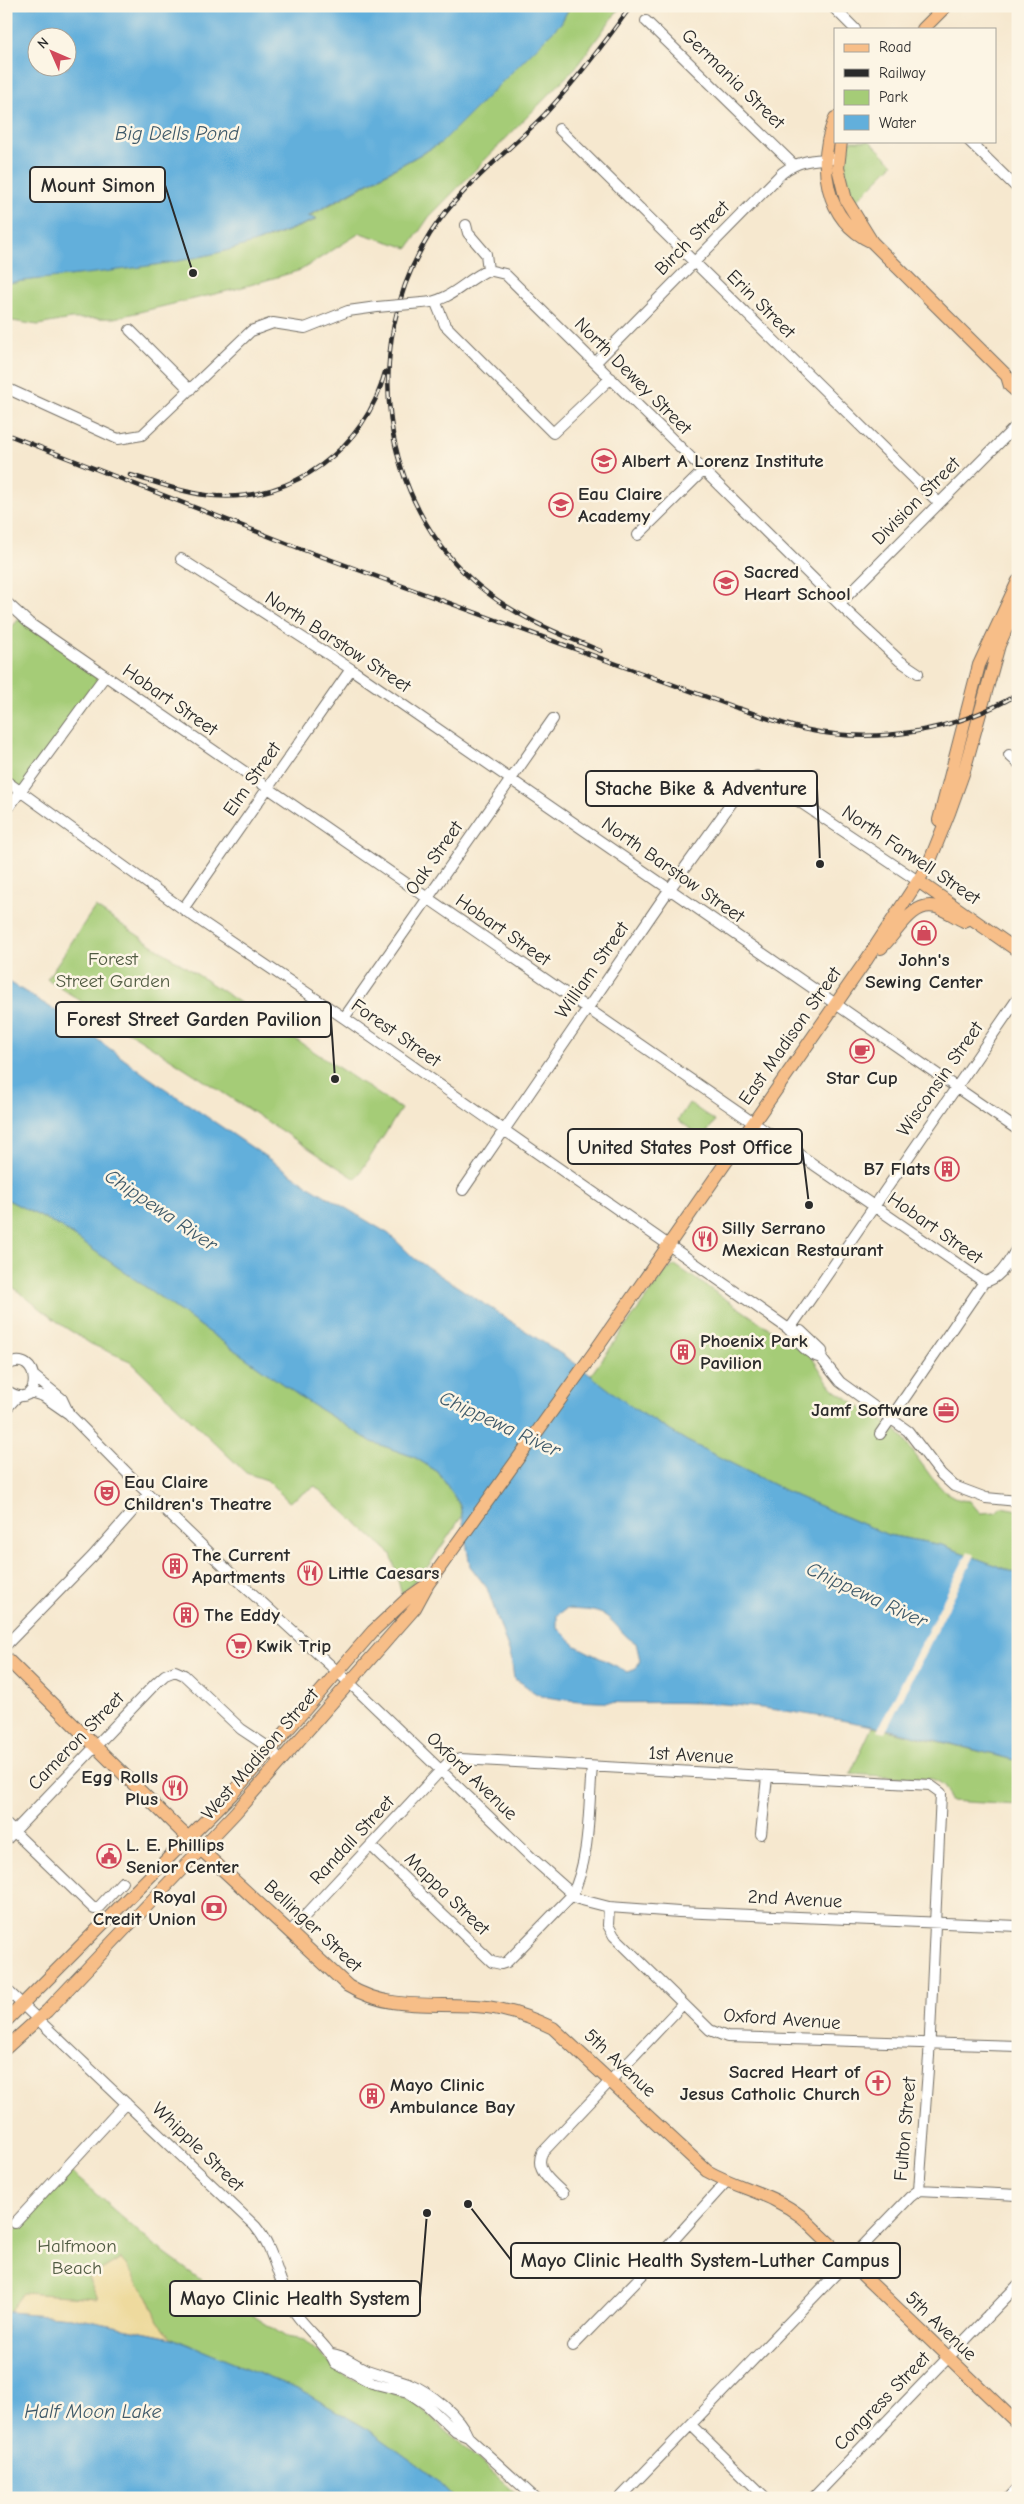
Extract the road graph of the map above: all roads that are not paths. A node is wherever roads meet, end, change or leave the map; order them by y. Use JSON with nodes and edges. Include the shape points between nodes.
{"nodes":[{"id":1,"x":832,"y":6,"type":"edge"},
{"id":2,"x":946,"y":6,"type":"edge"},
{"id":3,"x":646,"y":21,"type":"dead end"},
{"id":4,"x":854,"y":28,"type":"edge"},
{"id":5,"x":924,"y":28,"type":"edge"},
{"id":6,"x":834,"y":121,"type":"edge"},
{"id":7,"x":559,"y":129,"type":"dead end"},
{"id":8,"x":840,"y":142,"type":"edge"},
{"id":9,"x":970,"y":142,"type":"edge"},
{"id":10,"x":832,"y":159,"type":"junction"},
{"id":11,"x":793,"y":164,"type":"junction"},
{"id":12,"x":1018,"y":189,"type":"edge"},
{"id":13,"x":466,"y":225,"type":"dead end"},
{"id":14,"x":694,"y":262,"type":"junction"},
{"id":15,"x":488,"y":270,"type":"junction"},
{"id":16,"x":436,"y":303,"type":"junction"},
{"id":17,"x":130,"y":330,"type":"dead end"},
{"id":18,"x":596,"y":362,"type":"junction"},
{"id":19,"x":611,"y":378,"type":"junction"},
{"id":20,"x":1013,"y":378,"type":"edge"},
{"id":21,"x":6,"y":388,"type":"edge"},
{"id":22,"x":190,"y":390,"type":"junction"},
{"id":23,"x":1018,"y":393,"type":"edge"},
{"id":24,"x":1018,"y":424,"type":"edge"},
{"id":25,"x":703,"y":471,"type":"junction"},
{"id":26,"x":939,"y":503,"type":"junction"},
{"id":27,"x":638,"y":534,"type":"dead end"},
{"id":28,"x":182,"y":559,"type":"dead end"},
{"id":29,"x":1018,"y":581,"type":"edge"},
{"id":30,"x":6,"y":602,"type":"edge"},
{"id":31,"x":1018,"y":602,"type":"edge"},
{"id":32,"x":840,"y":604,"type":"junction"},
{"id":33,"x":351,"y":669,"type":"junction"},
{"id":34,"x":918,"y":673,"type":"dead end"},
{"id":35,"x":105,"y":676,"type":"junction"},
{"id":36,"x":553,"y":719,"type":"dead end"},
{"id":37,"x":1010,"y":755,"type":"dead end"},
{"id":38,"x":1018,"y":763,"type":"edge"},
{"id":39,"x":757,"y":776,"type":"joint"},
{"id":40,"x":511,"y":779,"type":"junction"},
{"id":41,"x":6,"y":781,"type":"edge"},
{"id":42,"x":266,"y":789,"type":"junction"},
{"id":43,"x":22,"y":792,"type":"junction"},
{"id":44,"x":6,"y":811,"type":"edge"},
{"id":45,"x":930,"y":859,"type":"junction"},
{"id":46,"x":918,"y":881,"type":"junction"},
{"id":47,"x":671,"y":888,"type":"junction"},
{"id":48,"x":427,"y":899,"type":"junction"},
{"id":49,"x":182,"y":909,"type":"junction"},
{"id":50,"x":971,"y":918,"type":"junction"},
{"id":51,"x":1018,"y":951,"type":"edge"},
{"id":52,"x":867,"y":959,"type":"junction"},
{"id":53,"x":1018,"y":998,"type":"edge"},
{"id":54,"x":835,"y":1004,"type":"junction"},
{"id":55,"x":586,"y":1009,"type":"junction"},
{"id":56,"x":344,"y":1018,"type":"junction"},
{"id":57,"x":956,"y":1086,"type":"junction"},
{"id":58,"x":752,"y":1122,"type":"junction"},
{"id":59,"x":504,"y":1130,"type":"junction"},
{"id":60,"x":1018,"y":1130,"type":"edge"},
{"id":61,"x":463,"y":1190,"type":"dead end"},
{"id":62,"x":874,"y":1207,"type":"junction"},
{"id":63,"x":667,"y":1246,"type":"junction"},
{"id":64,"x":1018,"y":1247,"type":"edge"},
{"id":65,"x":984,"y":1282,"type":"junction"},
{"id":66,"x":791,"y":1331,"type":"junction"},
{"id":67,"x":8,"y":1363,"type":"edge"},
{"id":68,"x":35,"y":1377,"type":"junction"},
{"id":69,"x":6,"y":1390,"type":"edge"},
{"id":70,"x":25,"y":1394,"type":"junction"},
{"id":71,"x":6,"y":1409,"type":"edge"},
{"id":72,"x":69,"y":1414,"type":"junction"},
{"id":73,"x":892,"y":1418,"type":"junction"},
{"id":74,"x":880,"y":1434,"type":"dead end"},
{"id":75,"x":522,"y":1453,"type":"joint"},
{"id":76,"x":148,"y":1494,"type":"junction"},
{"id":77,"x":1018,"y":1501,"type":"edge"},
{"id":78,"x":428,"y":1584,"type":"junction"},
{"id":79,"x":6,"y":1646,"type":"edge"},
{"id":80,"x":6,"y":1658,"type":"edge"},
{"id":81,"x":337,"y":1672,"type":"junction"},
{"id":82,"x":348,"y":1681,"type":"junction"},
{"id":83,"x":96,"y":1745,"type":"junction"},
{"id":84,"x":271,"y":1749,"type":"junction"},
{"id":85,"x":282,"y":1761,"type":"junction"},
{"id":86,"x":592,"y":1767,"type":"junction"},
{"id":87,"x":440,"y":1771,"type":"junction"},
{"id":88,"x":767,"y":1777,"type":"junction"},
{"id":89,"x":942,"y":1793,"type":"joint"},
{"id":90,"x":6,"y":1824,"type":"edge"},
{"id":91,"x":14,"y":1832,"type":"junction"},
{"id":92,"x":761,"y":1834,"type":"dead end"},
{"id":93,"x":188,"y":1838,"type":"junction"},
{"id":94,"x":6,"y":1840,"type":"edge"},
{"id":95,"x":371,"y":1846,"type":"junction"},
{"id":96,"x":200,"y":1848,"type":"junction"},
{"id":97,"x":122,"y":1882,"type":"dead end"},
{"id":98,"x":572,"y":1895,"type":"junction"},
{"id":99,"x":609,"y":1907,"type":"junction"},
{"id":100,"x":936,"y":1923,"type":"junction"},
{"id":101,"x":1018,"y":1926,"type":"edge"},
{"id":102,"x":290,"y":1932,"type":"junction"},
{"id":103,"x":6,"y":1989,"type":"edge"},
{"id":104,"x":683,"y":2004,"type":"junction"},
{"id":105,"x":23,"y":2006,"type":"junction"},
{"id":106,"x":476,"y":2006,"type":"joint"},
{"id":107,"x":38,"y":2020,"type":"junction"},
{"id":108,"x":6,"y":2021,"type":"edge"},
{"id":109,"x":930,"y":2043,"type":"junction"},
{"id":110,"x":1018,"y":2046,"type":"edge"},
{"id":111,"x":6,"y":2048,"type":"edge"},
{"id":112,"x":610,"y":2079,"type":"junction"},
{"id":113,"x":126,"y":2103,"type":"junction"},
{"id":114,"x":726,"y":2182,"type":"junction"},
{"id":115,"x":919,"y":2190,"type":"junction"},
{"id":116,"x":563,"y":2193,"type":"dead end"},
{"id":117,"x":1018,"y":2195,"type":"edge"},
{"id":118,"x":15,"y":2223,"type":"dead end"},
{"id":119,"x":848,"y":2262,"type":"junction"},
{"id":120,"x":1018,"y":2285,"type":"edge"},
{"id":121,"x":573,"y":2346,"type":"dead end"},
{"id":122,"x":948,"y":2358,"type":"junction"},
{"id":123,"x":1018,"y":2424,"type":"edge"},
{"id":124,"x":691,"y":2425,"type":"junction"},
{"id":125,"x":1018,"y":2488,"type":"edge"},
{"id":126,"x":536,"y":2498,"type":"edge"},
{"id":127,"x":620,"y":2498,"type":"edge"},
{"id":128,"x":766,"y":2498,"type":"edge"},
{"id":129,"x":813,"y":2498,"type":"edge"},
{"id":130,"x":1009,"y":2498,"type":"edge"}],
"edges":[{"from":1,"to":4,"type":"street"},
{"from":2,"to":5,"type":"main road"},
{"from":3,"to":11,"type":"street","name":"Germania Street"},
{"from":6,"to":10,"type":"main road","via":[[829,136]]},
{"from":7,"to":14,"type":"street","name":"Erin Street"},
{"from":8,"to":10,"type":"main road"},
{"from":9,"to":12,"type":"street"},
{"from":10,"to":11,"type":"street"},
{"from":10,"to":20,"type":"main road","via":[[846,200],[872,242]]},
{"from":11,"to":14,"type":"street","name":"Birch Street"},
{"from":13,"to":15,"type":"street","via":[[468,233],[486,254]]},
{"from":14,"to":18,"type":"street","name":"Birch Street"},
{"from":14,"to":26,"type":"street","name":"Erin Street"},
{"from":15,"to":16,"type":"street"},
{"from":15,"to":18,"type":"street","name":"North Dewey Street","via":[[505,274]]},
{"from":16,"to":19,"type":"street","via":[[445,325],[553,433]]},
{"from":16,"to":22,"type":"street","bridge":true,"via":[[348,311],[304,328],[273,323],[251,331]]},
{"from":17,"to":22,"type":"street"},
{"from":18,"to":19,"type":"street","name":"North Dewey Street"},
{"from":19,"to":25,"type":"street","name":"North Dewey Street"},
{"from":20,"to":23,"type":"main road","via":[[1010,386]]},
{"from":21,"to":22,"type":"street","via":[[118,439],[142,436]]},
{"from":24,"to":26,"type":"street","name":"Division Street"},
{"from":25,"to":27,"type":"street"},
{"from":25,"to":32,"type":"street","name":"North Dewey Street"},
{"from":26,"to":32,"type":"street","name":"Division Street"},
{"from":28,"to":33,"type":"street","name":"North Barstow Street"},
{"from":29,"to":45,"type":"main road","name":"East Madison Street","via":[[979,665]]},
{"from":30,"to":35,"type":"street","name":"Hobart Street","via":[[29,623]]},
{"from":31,"to":45,"type":"main road","name":"East Madison Street","via":[[999,645],[964,770]]},
{"from":32,"to":34,"type":"street","name":"North Dewey Street","via":[[900,662]]},
{"from":33,"to":40,"type":"street","name":"North Barstow Street"},
{"from":33,"to":42,"type":"street","name":"Elm Street"},
{"from":35,"to":42,"type":"street","name":"Hobart Street"},
{"from":35,"to":43,"type":"street"},
{"from":36,"to":40,"type":"street","name":"Oak Street"},
{"from":37,"to":38,"type":"street"},
{"from":39,"to":46,"type":"street","name":"North Farwell Street"},
{"from":39,"to":47,"type":"street","name":"William Street","via":[[748,780]]},
{"from":40,"to":47,"type":"street","name":"North Barstow Street"},
{"from":40,"to":48,"type":"street","name":"Oak Street"},
{"from":41,"to":43,"type":"street","name":"Forest Street"},
{"from":42,"to":48,"type":"street","name":"Hobart Street"},
{"from":42,"to":49,"type":"street","name":"Elm Street"},
{"from":43,"to":44,"type":"street"},
{"from":43,"to":49,"type":"street","name":"Forest Street"},
{"from":45,"to":46,"type":"main road","name":"East Madison Street"},
{"from":46,"to":50,"type":"main road","name":"North Farwell Street"},
{"from":46,"to":52,"type":"main road","name":"East Madison Street"},
{"from":47,"to":54,"type":"street","name":"North Barstow Street"},
{"from":47,"to":55,"type":"street","name":"William Street"},
{"from":48,"to":55,"type":"street","name":"Hobart Street"},
{"from":48,"to":56,"type":"street","name":"Oak Street"},
{"from":49,"to":56,"type":"street","name":"Forest Street"},
{"from":50,"to":51,"type":"main road","name":"North Farwell Street"},
{"from":50,"to":52,"type":"main road","via":[[964,921],[936,907],[919,909]]},
{"from":52,"to":54,"type":"main road","name":"East Madison Street"},
{"from":53,"to":57,"type":"street","name":"Wisconsin Street"},
{"from":54,"to":57,"type":"street","name":"North Barstow Street"},
{"from":54,"to":58,"type":"main road","name":"East Madison Street"},
{"from":55,"to":58,"type":"street","name":"Hobart Street"},
{"from":55,"to":59,"type":"street","name":"William Street"},
{"from":56,"to":59,"type":"street","name":"Forest Street"},
{"from":57,"to":60,"type":"street","name":"North Barstow Street"},
{"from":57,"to":62,"type":"street","name":"Wisconsin Street"},
{"from":58,"to":62,"type":"street","name":"Hobart Street"},
{"from":58,"to":63,"type":"main road","name":"East Madison Street"},
{"from":59,"to":61,"type":"street","name":"William Street"},
{"from":59,"to":63,"type":"street","name":"Forest Street"},
{"from":62,"to":65,"type":"street","name":"Hobart Street"},
{"from":62,"to":66,"type":"street","name":"Wisconsin Street"},
{"from":63,"to":66,"type":"street","name":"Forest Street"},
{"from":63,"to":75,"type":"main road","name":"East Madison Street"},
{"from":64,"to":65,"type":"street","via":[[999,1274]]},
{"from":65,"to":73,"type":"street"},
{"from":66,"to":73,"type":"street","name":"Forest Street","via":[[801,1331],[812,1340],[840,1382]]},
{"from":67,"to":68,"type":"street","via":[[23,1363]]},
{"from":68,"to":70,"type":"street","via":[[35,1383]]},
{"from":68,"to":72,"type":"street","via":[[62,1399]]},
{"from":69,"to":70,"type":"street"},
{"from":70,"to":71,"type":"street","via":[[15,1398]]},
{"from":70,"to":72,"type":"street","via":[[43,1396]]},
{"from":72,"to":76,"type":"street","name":"Oxford Avenue"},
{"from":73,"to":74,"type":"street"},
{"from":73,"to":77,"type":"street","via":[[918,1441],[941,1474],[954,1486],[986,1498]]},
{"from":75,"to":78,"type":"main road","name":"West Madison Street"},
{"from":76,"to":79,"type":"street"},
{"from":76,"to":81,"type":"street","name":"Oxford Avenue"},
{"from":78,"to":81,"type":"main road","name":"West Madison Street","via":[[388,1616]]},
{"from":78,"to":82,"type":"main road","name":"West Madison Street","via":[[415,1608]]},
{"from":80,"to":83,"type":"main road","name":"Bellinger Street"},
{"from":81,"to":82,"type":"street","name":"Oxford Avenue"},
{"from":81,"to":84,"type":"main road","name":"West Madison Street"},
{"from":82,"to":85,"type":"main road","name":"West Madison Street"},
{"from":82,"to":87,"type":"street","name":"Oxford Avenue"},
{"from":83,"to":84,"type":"street","name":"Cameron Street","via":[[160,1679],[175,1671],[184,1675],[241,1729]]},
{"from":83,"to":91,"type":"street","name":"Cameron Street"},
{"from":83,"to":93,"type":"main road","name":"Bellinger Street"},
{"from":84,"to":85,"type":"street"},
{"from":84,"to":93,"type":"main road","name":"West Madison Street"},
{"from":85,"to":96,"type":"main road","name":"West Madison Street"},
{"from":86,"to":87,"type":"street","name":"1st Avenue","via":[[460,1759],[448,1763]]},
{"from":86,"to":88,"type":"street","name":"1st Avenue"},
{"from":86,"to":98,"type":"street","via":[[583,1866]]},
{"from":87,"to":95,"type":"street","name":"Randall Street"},
{"from":87,"to":98,"type":"street","name":"Oxford Avenue"},
{"from":88,"to":89,"type":"street","name":"1st Avenue","via":[[930,1785]]},
{"from":88,"to":92,"type":"street"},
{"from":89,"to":100,"type":"street","name":"Fulton Street"},
{"from":90,"to":91,"type":"street"},
{"from":91,"to":94,"type":"street","name":"Cameron Street"},
{"from":91,"to":97,"type":"street","via":[[94,1909]]},
{"from":93,"to":96,"type":"main road","name":"Bellinger Street"},
{"from":93,"to":105,"type":"main road","name":"West Madison Street"},
{"from":95,"to":98,"type":"street","name":"Mappa Street","via":[[492,1962],[501,1964],[512,1958]]},
{"from":95,"to":102,"type":"street","name":"Randall Street"},
{"from":96,"to":102,"type":"main road","name":"Bellinger Street"},
{"from":96,"to":107,"type":"main road","name":"West Madison Street"},
{"from":98,"to":99,"type":"street","name":"2nd Avenue"},
{"from":99,"to":100,"type":"street","name":"2nd Avenue"},
{"from":99,"to":104,"type":"street","name":"Oxford Avenue","via":[[608,1925],[614,1936]]},
{"from":100,"to":101,"type":"street","name":"2nd Avenue"},
{"from":100,"to":109,"type":"street","name":"Fulton Street"},
{"from":102,"to":106,"type":"main road","name":"Bellinger Street","via":[[342,1981],[368,1996],[407,2005]]},
{"from":103,"to":105,"type":"street","name":"Whipple Street"},
{"from":104,"to":109,"type":"street","name":"Oxford Avenue","via":[[710,2030],[727,2037]]},
{"from":104,"to":112,"type":"street"},
{"from":105,"to":107,"type":"street","name":"Whipple Street"},
{"from":105,"to":108,"type":"main road","name":"West Madison Street"},
{"from":106,"to":112,"type":"main road","name":"5th Avenue","via":[[522,2014],[553,2028]]},
{"from":107,"to":111,"type":"main road","name":"West Madison Street"},
{"from":107,"to":113,"type":"street","name":"Whipple Street"},
{"from":109,"to":110,"type":"street","name":"Oxford Avenue"},
{"from":109,"to":115,"type":"street","name":"Fulton Street"},
{"from":112,"to":114,"type":"main road","name":"5th Avenue","via":[[708,2171]]},
{"from":112,"to":116,"type":"street","via":[[544,2150],[539,2164],[543,2173]]},
{"from":113,"to":118,"type":"street"},
{"from":113,"to":126,"type":"street","name":"Whipple Street","via":[[259,2231],[268,2244],[292,2307],[318,2341],[332,2354],[419,2389],[464,2426],[468,2437]]},
{"from":114,"to":119,"type":"main road","name":"5th Avenue","via":[[756,2190],[782,2203],[808,2222]]},
{"from":114,"to":121,"type":"street"},
{"from":115,"to":117,"type":"street"},
{"from":115,"to":119,"type":"street","name":"Fulton Street"},
{"from":119,"to":122,"type":"main road","name":"5th Avenue"},
{"from":119,"to":124,"type":"street","name":"Fulton Street"},
{"from":120,"to":122,"type":"street","name":"Congress Street"},
{"from":122,"to":123,"type":"main road","name":"5th Avenue"},
{"from":122,"to":129,"type":"street","name":"Congress Street"},
{"from":124,"to":127,"type":"street","name":"Fulton Street"},
{"from":124,"to":128,"type":"street"},
{"from":125,"to":130,"type":"street"}]}
